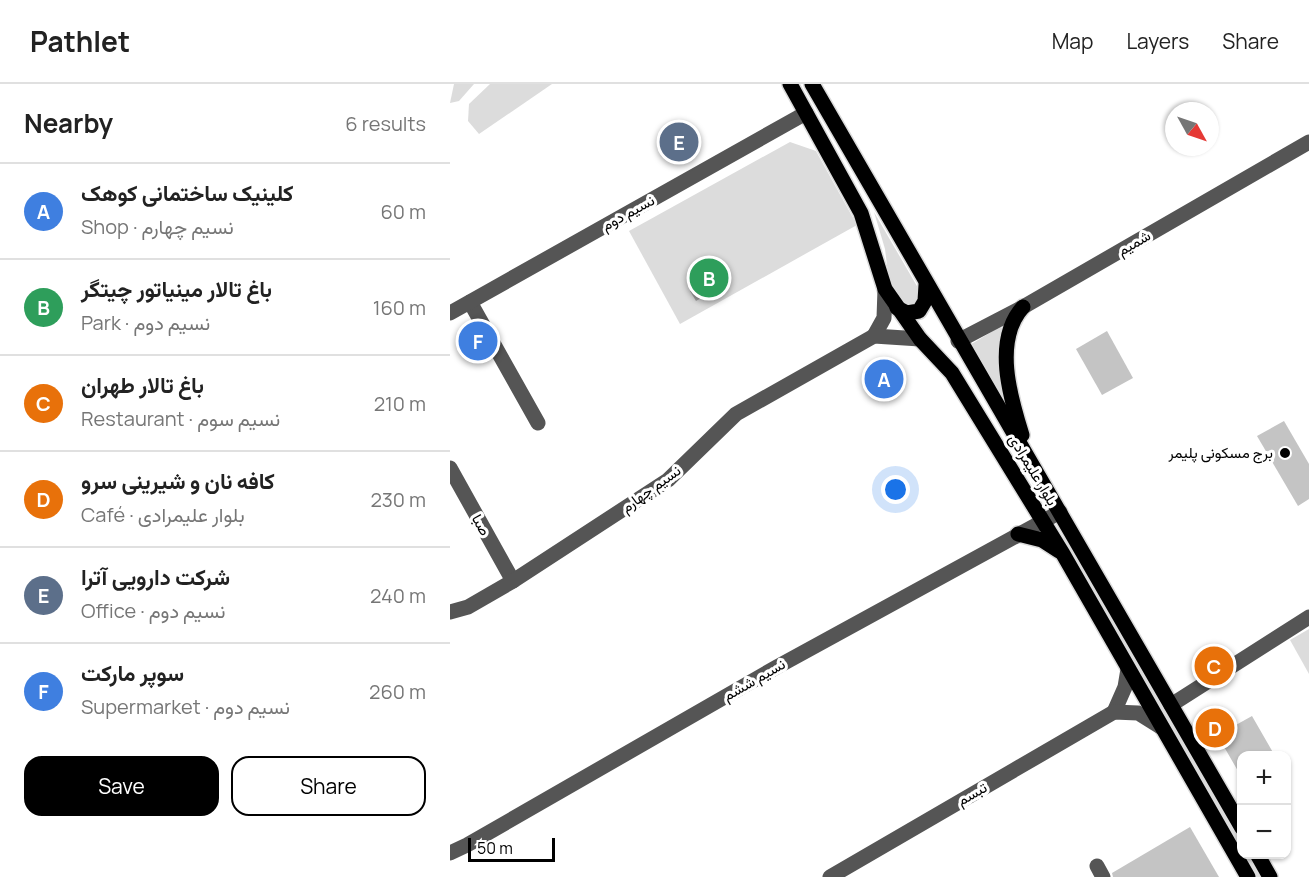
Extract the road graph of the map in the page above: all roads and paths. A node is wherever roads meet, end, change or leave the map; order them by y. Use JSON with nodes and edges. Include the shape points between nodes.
{"nodes":[{"id":1,"x":790,"y":84,"type":"edge"},
{"id":2,"x":812,"y":84,"type":"edge"},
{"id":3,"x":806,"y":113,"type":"junction"},
{"id":4,"x":1309,"y":142,"type":"edge"},
{"id":5,"x":926,"y":285,"type":"junction"},
{"id":6,"x":885,"y":289,"type":"junction"},
{"id":7,"x":470,"y":302,"type":"junction"},
{"id":8,"x":1023,"y":307,"type":"junction"},
{"id":9,"x":897,"y":308,"type":"junction"},
{"id":10,"x":450,"y":313,"type":"edge"},
{"id":11,"x":874,"y":336,"type":"junction"},
{"id":12,"x":920,"y":339,"type":"junction"},
{"id":13,"x":958,"y":341,"type":"junction"},
{"id":14,"x":538,"y":423,"type":"dead end"},
{"id":15,"x":1029,"y":458,"type":"junction"},
{"id":16,"x":450,"y":468,"type":"edge"},
{"id":17,"x":1060,"y":512,"type":"junction"},
{"id":18,"x":1042,"y":521,"type":"junction"},
{"id":19,"x":1018,"y":534,"type":"junction"},
{"id":20,"x":1063,"y":554,"type":"junction"},
{"id":21,"x":513,"y":581,"type":"junction"},
{"id":22,"x":450,"y":612,"type":"edge"},
{"id":23,"x":1309,"y":617,"type":"edge"},
{"id":24,"x":1128,"y":669,"type":"junction"},
{"id":25,"x":1172,"y":705,"type":"junction"},
{"id":26,"x":1114,"y":712,"type":"junction"},
{"id":27,"x":1162,"y":728,"type":"junction"},
{"id":28,"x":1237,"y":819,"type":"edge"},
{"id":29,"x":450,"y":853,"type":"edge"},
{"id":30,"x":1259,"y":859,"type":"edge"},
{"id":31,"x":831,"y":877,"type":"edge"},
{"id":32,"x":1248,"y":877,"type":"edge"},
{"id":33,"x":1270,"y":877,"type":"edge"}],
"edges":[{"from":1,"to":3,"type":"main road","name":"بلوار علیمرادی"},
{"from":2,"to":5,"type":"main road","name":"بلوار علیمرادی"},
{"from":3,"to":6,"type":"main road","name":"بلوار علیمرادی","via":[[861,213]]},
{"from":3,"to":7,"type":"street","name":"نسیم دوم"},
{"from":4,"to":8,"type":"street","name":"شمیم"},
{"from":5,"to":9,"type":"main road","via":[[925,301],[919,311],[907,313]]},
{"from":5,"to":13,"type":"main road","name":"بلوار علیمرادی"},
{"from":6,"to":9,"type":"main road","name":"بلوار علیمرادی"},
{"from":6,"to":11,"type":"street","via":[[884,318]]},
{"from":7,"to":10,"type":"street","name":"نسیم دوم"},
{"from":7,"to":14,"type":"street"},
{"from":8,"to":13,"type":"street","name":"شمیم"},
{"from":8,"to":15,"type":"main road","via":[[1012,319],[1007,336],[1008,373],[1014,410]]},
{"from":9,"to":12,"type":"main road","name":"بلوار علیمرادی"},
{"from":11,"to":12,"type":"street"},
{"from":11,"to":21,"type":"street","name":"نسیم چهارم","via":[[736,414],[668,480]]},
{"from":12,"to":18,"type":"main road","name":"بلوار علیمرادی","via":[[952,373]]},
{"from":13,"to":15,"type":"main road","name":"بلوار علیمرادی"},
{"from":15,"to":17,"type":"main road","name":"بلوار علیمرادی"},
{"from":16,"to":21,"type":"street","name":"صبا"},
{"from":17,"to":18,"type":"street","name":"نسیم ششم"},
{"from":17,"to":25,"type":"main road","name":"بلوار علیمرادی"},
{"from":18,"to":19,"type":"street","name":"نسیم ششم"},
{"from":18,"to":20,"type":"main road","name":"بلوار علیمرادی"},
{"from":19,"to":20,"type":"main road","via":[[1042,540]]},
{"from":19,"to":29,"type":"street","name":"نسیم ششم"},
{"from":20,"to":24,"type":"main road","name":"بلوار علیمرادی"},
{"from":21,"to":22,"type":"street","name":"نسیم چهارم","via":[[468,607]]},
{"from":23,"to":25,"type":"street"},
{"from":24,"to":26,"type":"street"},
{"from":24,"to":27,"type":"main road","name":"بلوار علیمرادی"},
{"from":25,"to":28,"type":"main road","name":"بلوار علیمرادی"},
{"from":26,"to":27,"type":"street","via":[[1138,713]]},
{"from":26,"to":31,"type":"street","name":"تبسم"},
{"from":27,"to":32,"type":"main road","name":"بلوار علیمرادی"},
{"from":30,"to":33,"type":"main road"}]}
